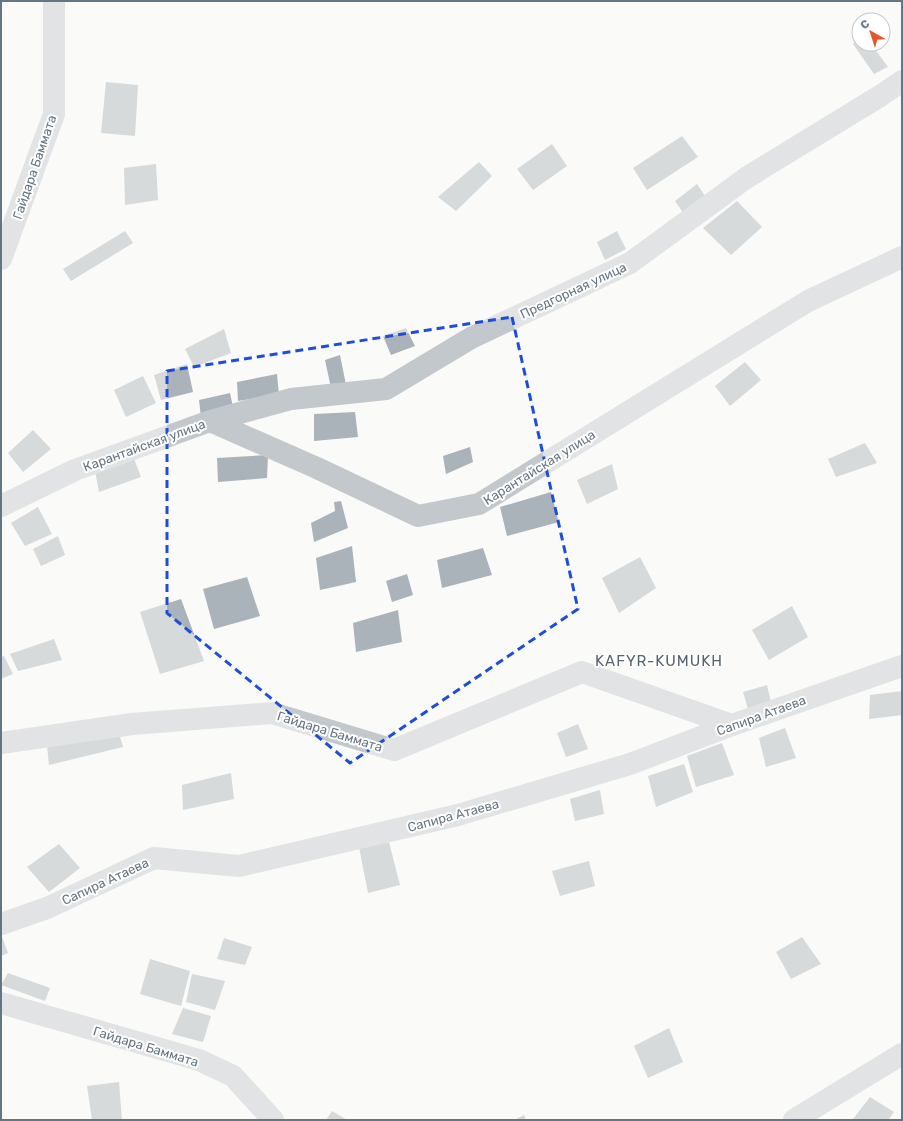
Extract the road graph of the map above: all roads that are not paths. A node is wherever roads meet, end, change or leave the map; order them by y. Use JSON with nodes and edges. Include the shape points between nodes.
{"nodes":[{"id":1,"x":54,"y":1,"type":"edge"},
{"id":2,"x":902,"y":81,"type":"edge"},
{"id":3,"x":902,"y":257,"type":"edge"},
{"id":4,"x":1,"y":259,"type":"edge"},
{"id":5,"x":210,"y":421,"type":"junction"},
{"id":6,"x":1,"y":506,"type":"edge"},
{"id":7,"x":902,"y":666,"type":"edge"},
{"id":8,"x":732,"y":725,"type":"junction"},
{"id":9,"x":1,"y":743,"type":"edge"},
{"id":10,"x":1,"y":924,"type":"edge"},
{"id":11,"x":1,"y":1003,"type":"edge"},
{"id":12,"x":902,"y":1054,"type":"edge"},
{"id":13,"x":273,"y":1120,"type":"edge"},
{"id":14,"x":794,"y":1120,"type":"edge"}],
"edges":[{"from":1,"to":4,"type":"street","name":"Гайдара Баммата","via":[[54,114]]},
{"from":2,"to":5,"type":"street","name":"Предгорная улица","via":[[746,178],[630,263],[471,338],[386,389],[291,399]]},
{"from":3,"to":5,"type":"street","name":"Карантайская улица","via":[[808,301],[479,504],[418,516]]},
{"from":5,"to":6,"type":"street","name":"Карантайская улица","via":[[75,470]]},
{"from":7,"to":8,"type":"street","name":"Сапира Атаева"},
{"from":8,"to":9,"type":"street","name":"Гайдара Баммата","via":[[582,672],[394,750],[272,713],[132,724]]},
{"from":8,"to":10,"type":"street","name":"Сапира Атаева","via":[[630,764],[458,815],[239,866],[154,858],[47,908]]},
{"from":11,"to":13,"type":"street","name":"Гайдара Баммата","via":[[199,1060],[233,1076]]},
{"from":12,"to":14,"type":"street"}]}
